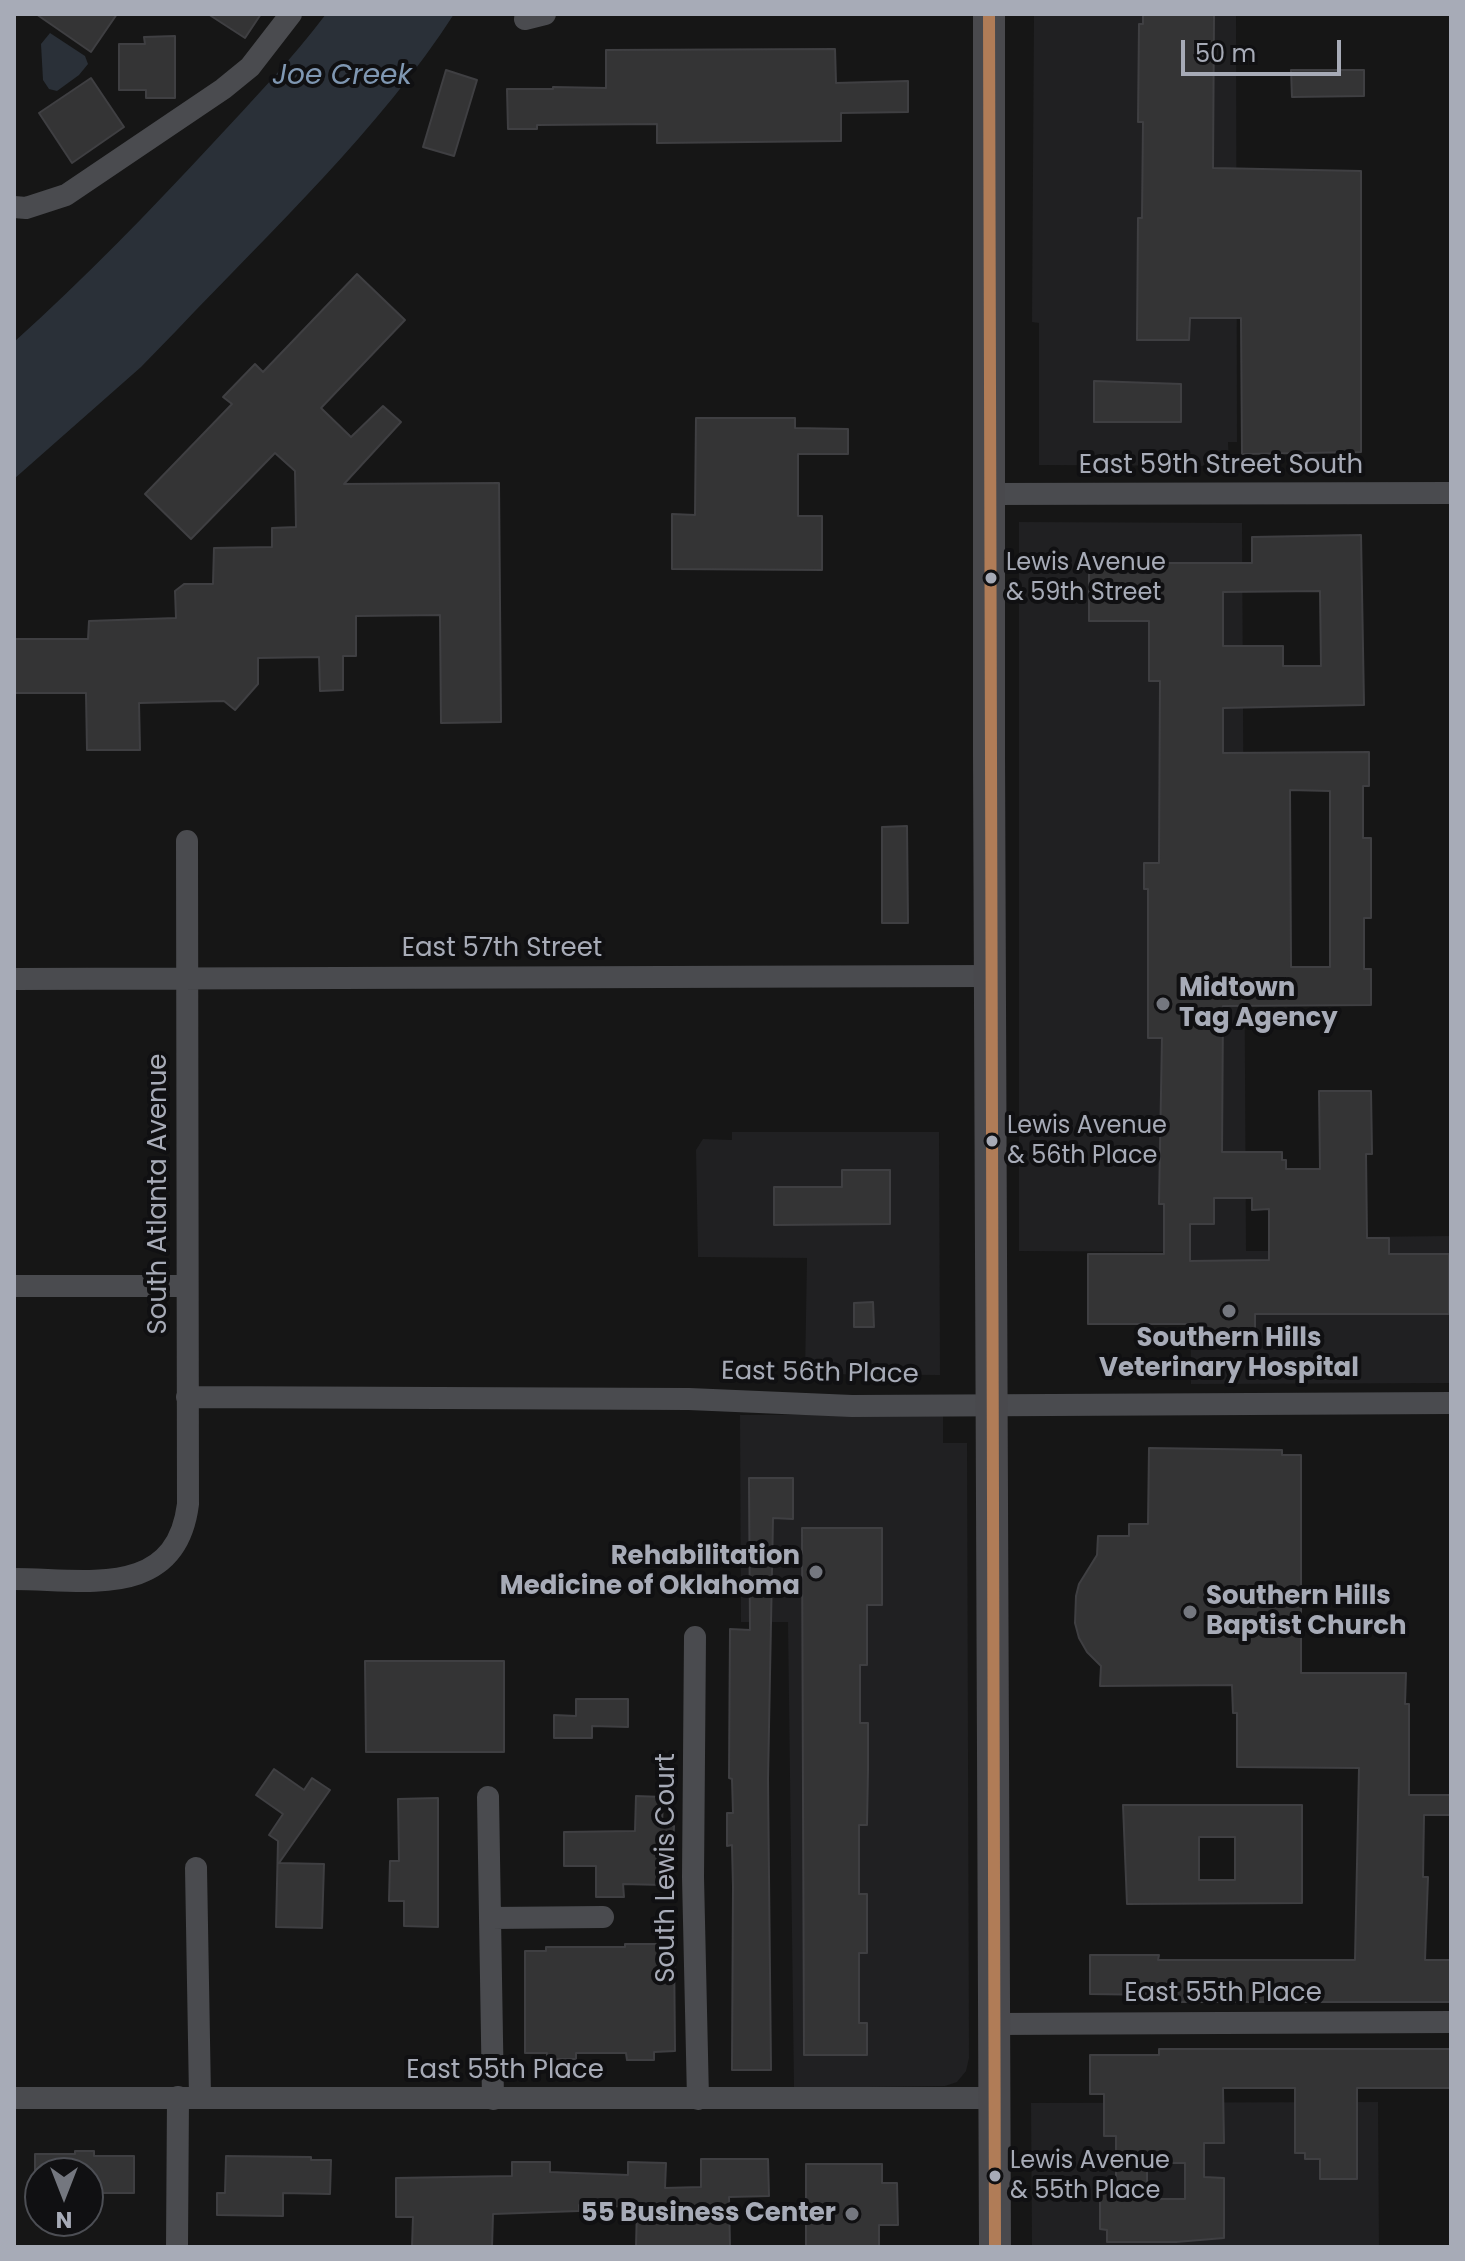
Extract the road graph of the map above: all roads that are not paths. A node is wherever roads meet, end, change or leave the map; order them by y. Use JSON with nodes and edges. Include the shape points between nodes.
{"nodes":[{"id":1,"x":291,"y":14,"type":"edge"},
{"id":2,"x":989,"y":14,"type":"edge"},
{"id":3,"x":14,"y":207,"type":"edge"},
{"id":4,"x":1451,"y":493,"type":"edge"},
{"id":5,"x":991,"y":494,"type":"junction"},
{"id":6,"x":187,"y":841,"type":"dead end"},
{"id":7,"x":990,"y":976,"type":"junction"},
{"id":8,"x":187,"y":977,"type":"junction"},
{"id":9,"x":14,"y":979,"type":"edge"},
{"id":10,"x":14,"y":1286,"type":"edge"},
{"id":11,"x":187,"y":1286,"type":"junction"},
{"id":12,"x":187,"y":1397,"type":"junction"},
{"id":13,"x":1451,"y":1403,"type":"edge"},
{"id":14,"x":991,"y":1405,"type":"junction"},
{"id":15,"x":14,"y":1579,"type":"edge"},
{"id":16,"x":695,"y":1637,"type":"dead end"},
{"id":17,"x":488,"y":1797,"type":"dead end"},
{"id":18,"x":196,"y":1868,"type":"dead end"},
{"id":19,"x":603,"y":1917,"type":"dead end"},
{"id":20,"x":491,"y":1918,"type":"junction"},
{"id":21,"x":1451,"y":2022,"type":"edge"},
{"id":22,"x":995,"y":2024,"type":"junction"},
{"id":23,"x":189,"y":2097,"type":"junction"},
{"id":24,"x":14,"y":2098,"type":"edge"},
{"id":25,"x":995,"y":2098,"type":"junction"},
{"id":26,"x":493,"y":2099,"type":"junction"},
{"id":27,"x":698,"y":2099,"type":"junction"},
{"id":28,"x":177,"y":2247,"type":"edge"},
{"id":29,"x":995,"y":2247,"type":"edge"}],
"edges":[{"from":1,"to":3,"type":"street","via":[[250,67],[223,89],[66,195]]},
{"from":2,"to":5,"type":"main road"},
{"from":4,"to":5,"type":"street","name":"East 59th Street South"},
{"from":5,"to":7,"type":"main road"},
{"from":6,"to":8,"type":"street","name":"South Atlanta Avenue"},
{"from":7,"to":8,"type":"street","name":"East 57th Street"},
{"from":7,"to":14,"type":"main road"},
{"from":8,"to":9,"type":"street","name":"East 57th Street"},
{"from":8,"to":11,"type":"street","name":"South Atlanta Avenue"},
{"from":10,"to":11,"type":"street"},
{"from":11,"to":12,"type":"street","name":"South Atlanta Avenue"},
{"from":12,"to":14,"type":"street","name":"East 56th Place"},
{"from":12,"to":15,"type":"street","name":"South Atlanta Avenue","via":[[186,1525],[159,1565],[116,1579]]},
{"from":13,"to":14,"type":"street","name":"East 56th Place"},
{"from":14,"to":22,"type":"main road"},
{"from":16,"to":27,"type":"street","name":"South Lewis Court"},
{"from":17,"to":20,"type":"street"},
{"from":18,"to":23,"type":"street"},
{"from":19,"to":20,"type":"street"},
{"from":20,"to":26,"type":"street"},
{"from":21,"to":22,"type":"street","name":"East 55th Place"},
{"from":22,"to":25,"type":"main road"},
{"from":23,"to":24,"type":"street","name":"East 55th Place"},
{"from":23,"to":26,"type":"street","name":"East 55th Place"},
{"from":23,"to":28,"type":"street"},
{"from":25,"to":27,"type":"street","name":"East 55th Place"},
{"from":25,"to":29,"type":"main road"},
{"from":26,"to":27,"type":"street","name":"East 55th Place"}]}
